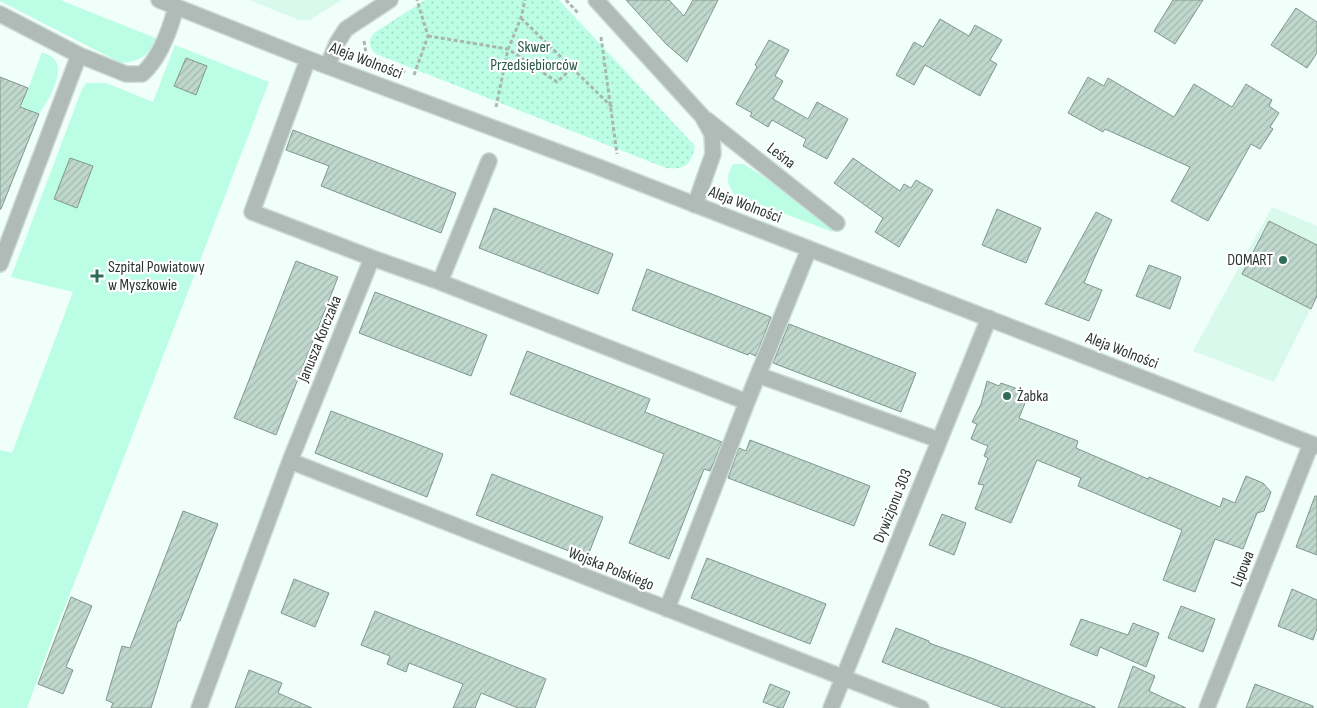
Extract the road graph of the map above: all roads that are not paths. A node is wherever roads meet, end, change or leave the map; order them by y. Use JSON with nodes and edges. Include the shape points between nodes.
{"nodes":[{"id":1,"x":159,"y":0,"type":"edge"},
{"id":2,"x":390,"y":0,"type":"edge"},
{"id":3,"x":596,"y":0,"type":"edge"},
{"id":4,"x":176,"y":7,"type":"junction"},
{"id":5,"x":0,"y":14,"type":"edge"},
{"id":6,"x":79,"y":55,"type":"junction"},
{"id":7,"x":308,"y":59,"type":"junction"},
{"id":8,"x":328,"y":65,"type":"junction"},
{"id":9,"x":702,"y":116,"type":"junction"},
{"id":10,"x":489,"y":161,"type":"dead end"},
{"id":11,"x":696,"y":205,"type":"junction"},
{"id":12,"x":837,"y":223,"type":"dead end"},
{"id":13,"x":3,"y":246,"type":"edge"},
{"id":14,"x":808,"y":249,"type":"junction"},
{"id":15,"x":372,"y":258,"type":"junction"},
{"id":16,"x":0,"y":264,"type":"edge"},
{"id":17,"x":440,"y":282,"type":"junction"},
{"id":18,"x":989,"y":318,"type":"junction"},
{"id":19,"x":758,"y":375,"type":"junction"},
{"id":20,"x":746,"y":402,"type":"junction"},
{"id":21,"x":939,"y":440,"type":"junction"},
{"id":22,"x":1314,"y":445,"type":"edge"},
{"id":23,"x":290,"y":461,"type":"junction"},
{"id":24,"x":667,"y":609,"type":"junction"},
{"id":25,"x":843,"y":679,"type":"junction"},
{"id":26,"x":199,"y":708,"type":"edge"},
{"id":27,"x":831,"y":708,"type":"edge"},
{"id":28,"x":920,"y":708,"type":"edge"},
{"id":29,"x":1207,"y":708,"type":"edge"}],
"edges":[{"from":1,"to":4,"type":"street","name":"Aleja Wolności"},
{"from":2,"to":8,"type":"street","via":[[346,29]]},
{"from":3,"to":9,"type":"street","name":"Leśna"},
{"from":4,"to":6,"type":"street","via":[[172,24],[152,65],[142,74],[126,74]]},
{"from":4,"to":7,"type":"street","name":"Aleja Wolności"},
{"from":5,"to":6,"type":"street"},
{"from":6,"to":13,"type":"street"},
{"from":7,"to":8,"type":"street","name":"Aleja Wolności"},
{"from":7,"to":15,"type":"street","via":[[252,212]]},
{"from":8,"to":11,"type":"street","name":"Aleja Wolności"},
{"from":9,"to":11,"type":"street","name":"Leśna","via":[[712,134],[713,154]]},
{"from":9,"to":12,"type":"street","name":"Leśna"},
{"from":10,"to":17,"type":"street"},
{"from":11,"to":14,"type":"street","name":"Aleja Wolności"},
{"from":13,"to":16,"type":"street"},
{"from":14,"to":18,"type":"street","name":"Aleja Wolności"},
{"from":14,"to":19,"type":"street"},
{"from":15,"to":17,"type":"street"},
{"from":15,"to":23,"type":"street","name":"Janusza Korczaka"},
{"from":17,"to":20,"type":"street"},
{"from":18,"to":21,"type":"street","name":"Dywizjonu 303"},
{"from":18,"to":22,"type":"street","name":"Aleja Wolności"},
{"from":19,"to":20,"type":"street"},
{"from":19,"to":21,"type":"street"},
{"from":20,"to":24,"type":"street"},
{"from":21,"to":25,"type":"street","name":"Dywizjonu 303"},
{"from":22,"to":29,"type":"street","name":"Lipowa"},
{"from":23,"to":24,"type":"street","name":"Wojska Polskiego"},
{"from":23,"to":26,"type":"street","name":"Janusza Korczaka"},
{"from":24,"to":25,"type":"street","name":"Wojska Polskiego"},
{"from":25,"to":27,"type":"street","name":"Dywizjonu 303"},
{"from":25,"to":28,"type":"street","name":"Wojska Polskiego"}]}
